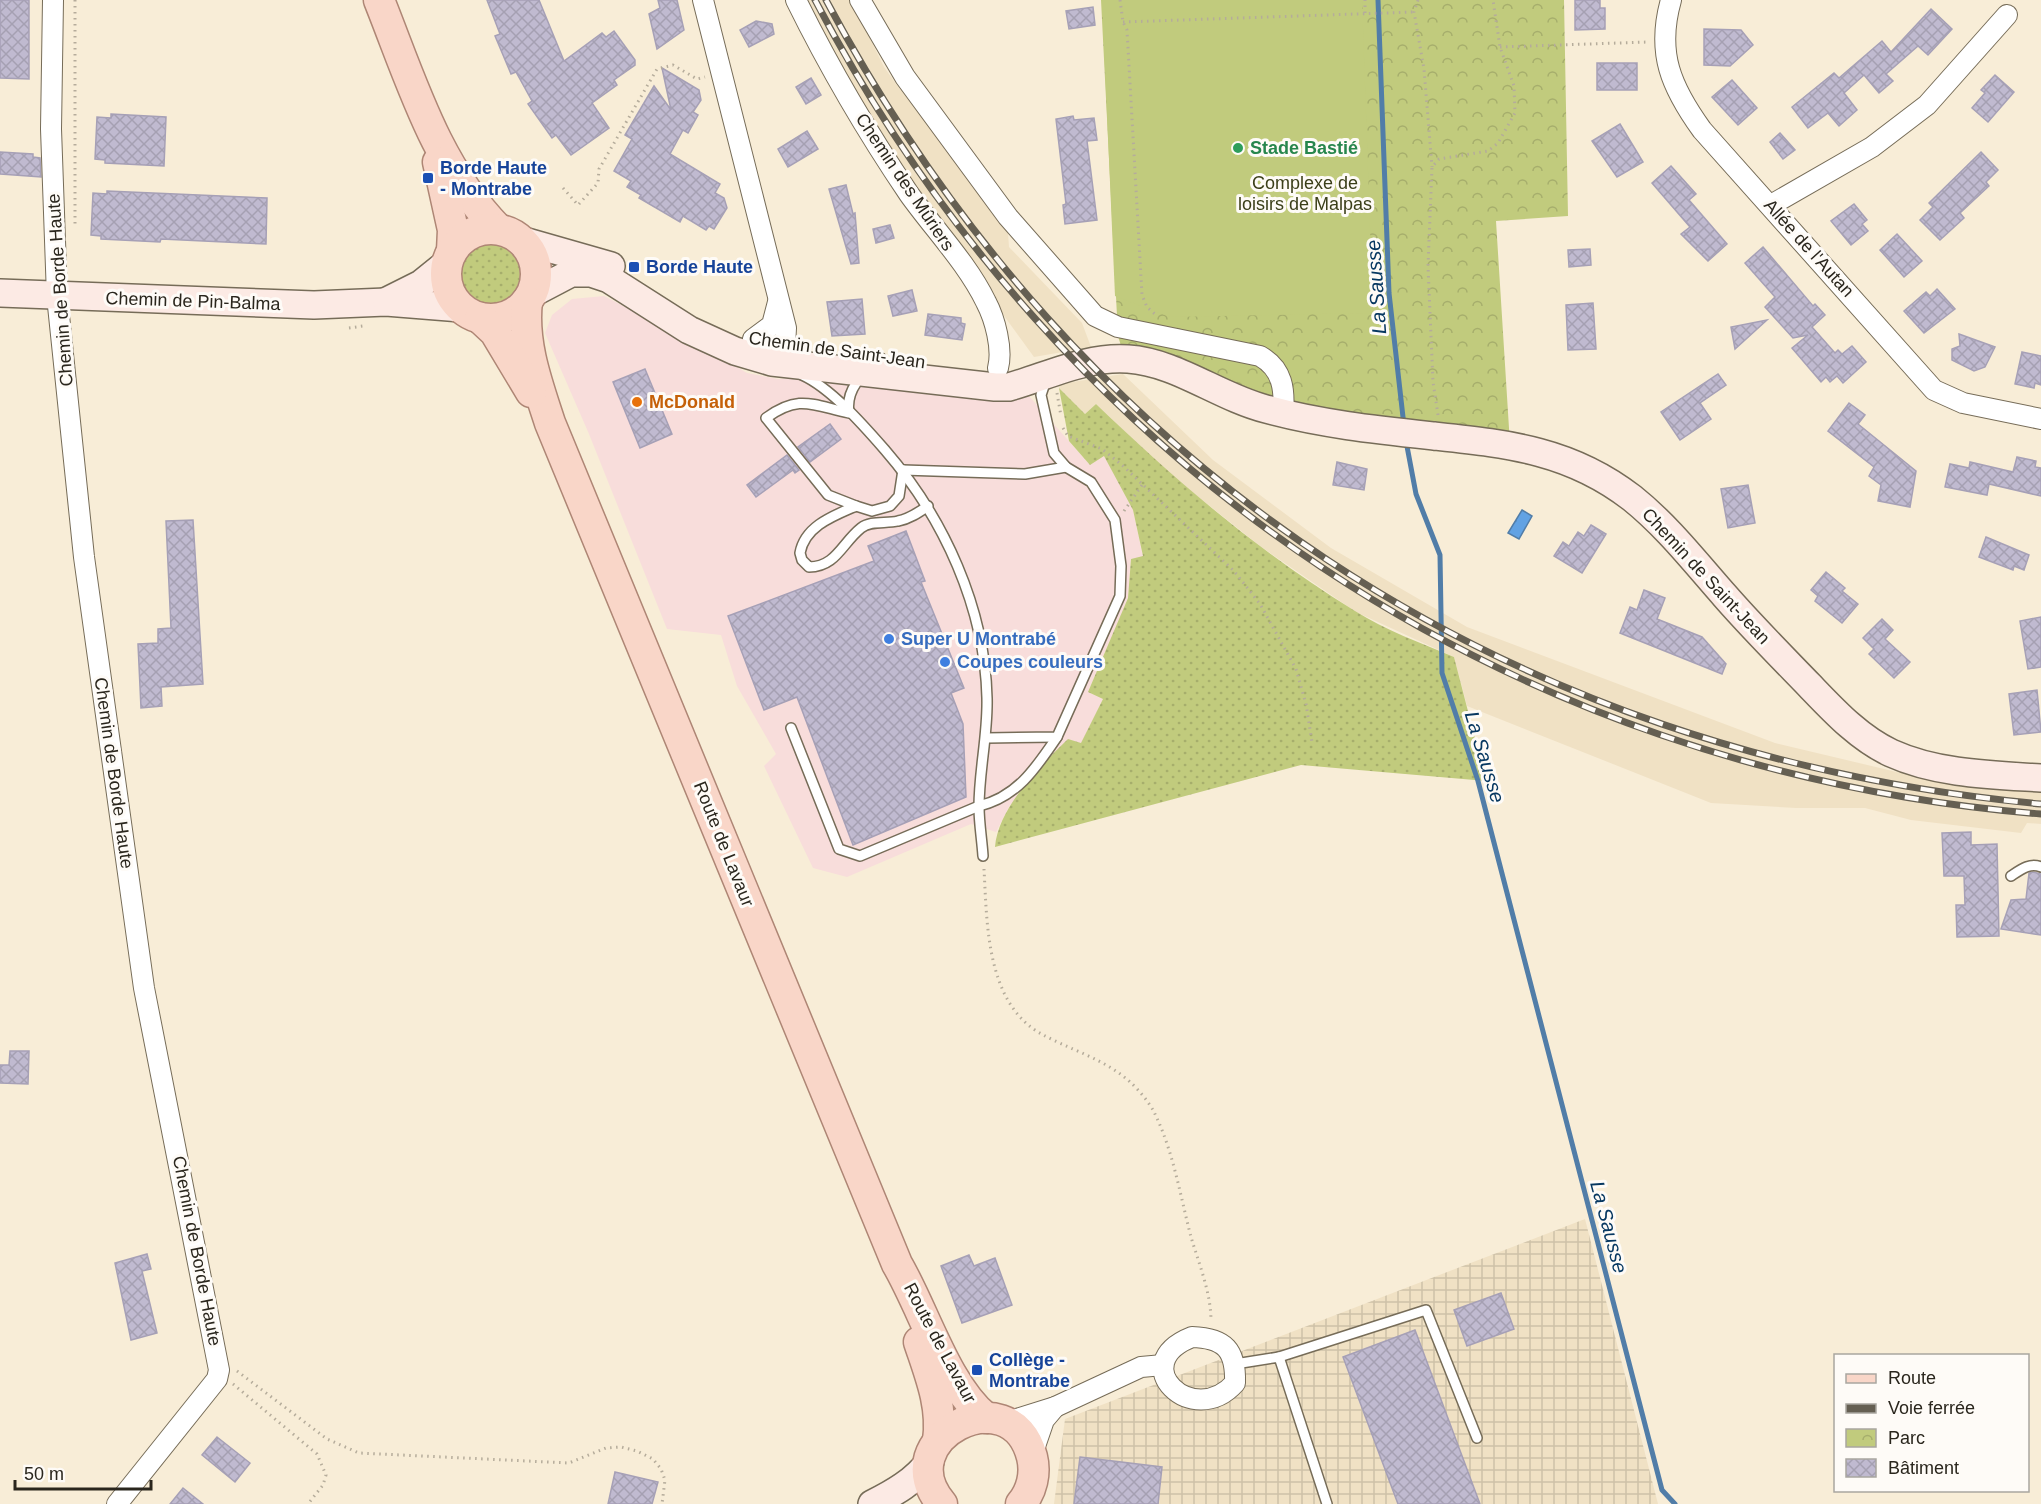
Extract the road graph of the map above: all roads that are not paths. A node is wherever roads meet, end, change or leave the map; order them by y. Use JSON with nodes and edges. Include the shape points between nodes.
{"nodes":[{"id":1,"x":53,"y":0,"type":"edge"},
{"id":2,"x":379,"y":0,"type":"edge"},
{"id":3,"x":703,"y":0,"type":"edge"},
{"id":4,"x":796,"y":0,"type":"edge"},
{"id":5,"x":860,"y":0,"type":"edge"},
{"id":6,"x":1671,"y":0,"type":"edge"},
{"id":7,"x":2007,"y":15,"type":"dead end"},
{"id":8,"x":435,"y":141,"type":"junction"},
{"id":9,"x":1771,"y":205,"type":"junction"},
{"id":10,"x":509,"y":234,"type":"junction"},
{"id":11,"x":449,"y":257,"type":"junction"},
{"id":12,"x":0,"y":293,"type":"edge"},
{"id":13,"x":57,"y":296,"type":"junction"},
{"id":14,"x":529,"y":297,"type":"junction"},
{"id":15,"x":386,"y":302,"type":"junction"},
{"id":16,"x":778,"y":302,"type":"junction"},
{"id":17,"x":470,"y":313,"type":"junction"},
{"id":18,"x":753,"y":339,"type":"junction"},
{"id":19,"x":778,"y":354,"type":"junction"},
{"id":20,"x":872,"y":366,"type":"junction"},
{"id":21,"x":1036,"y":379,"type":"junction"},
{"id":22,"x":849,"y":413,"type":"junction"},
{"id":23,"x":1283,"y":414,"type":"junction"},
{"id":24,"x":2041,"y":419,"type":"edge"},
{"id":25,"x":550,"y":423,"type":"junction"},
{"id":26,"x":1066,"y":467,"type":"junction"},
{"id":27,"x":903,"y":470,"type":"junction"},
{"id":28,"x":856,"y":506,"type":"junction"},
{"id":29,"x":928,"y":506,"type":"junction"},
{"id":30,"x":792,"y":728,"type":"dead end"},
{"id":31,"x":1057,"y":737,"type":"junction"},
{"id":32,"x":987,"y":738,"type":"junction"},
{"id":33,"x":2041,"y":778,"type":"edge"},
{"id":34,"x":979,"y":806,"type":"junction"},
{"id":35,"x":983,"y":856,"type":"road end"},
{"id":36,"x":2041,"y":867,"type":"edge"},
{"id":37,"x":2011,"y":876,"type":"dead end"},
{"id":38,"x":897,"y":1264,"type":"junction"},
{"id":39,"x":1279,"y":1358,"type":"junction"},
{"id":40,"x":1235,"y":1364,"type":"junction"},
{"id":41,"x":1163,"y":1365,"type":"junction"},
{"id":42,"x":1055,"y":1407,"type":"junction"},
{"id":43,"x":995,"y":1417,"type":"junction"},
{"id":44,"x":1477,"y":1438,"type":"dead end"},
{"id":45,"x":934,"y":1451,"type":"junction"},
{"id":46,"x":1032,"y":1455,"type":"junction"},
{"id":47,"x":1023,"y":1503,"type":"edge"},
{"id":48,"x":117,"y":1504,"type":"edge"},
{"id":49,"x":872,"y":1504,"type":"edge"},
{"id":50,"x":942,"y":1504,"type":"edge"},
{"id":51,"x":1327,"y":1504,"type":"edge"}],
"edges":[{"from":1,"to":13,"type":"street","name":"Chemin de Borde Haute","via":[[51,129]]},
{"from":2,"to":8,"type":"main road"},
{"from":3,"to":16,"type":"street"},
{"from":4,"to":21,"type":"street","name":"Chemin des Mûriers","via":[[866,127],[986,302],[995,327],[1000,362]]},
{"from":5,"to":23,"type":"street","via":[[905,77],[1008,217],[1095,316],[1118,327],[1260,356],[1270,362],[1281,381]]},
{"from":6,"to":9,"type":"street","name":"Allée de l'Autan","via":[[1665,40],[1678,98]]},
{"from":7,"to":9,"type":"street","via":[[1927,105],[1872,147]]},
{"from":8,"to":10,"type":"main road","via":[[468,192]]},
{"from":8,"to":11,"type":"main road","via":[[453,230]]},
{"from":9,"to":24,"type":"street","name":"Allée de l'Autan","via":[[1934,390],[1963,404]]},
{"from":10,"to":11,"type":"main road","via":[[488,228],[467,235]]},
{"from":10,"to":14,"type":"main road","via":[[532,255],[536,275]]},
{"from":10,"to":18,"type":"street","name":"Chemin de Saint-Jean","via":[[619,270],[703,323]]},
{"from":11,"to":15,"type":"street","name":"Chemin de Pin-Balma","via":[[421,284]]},
{"from":11,"to":17,"type":"main road","via":[[447,287]]},
{"from":12,"to":13,"type":"street","name":"Chemin de Pin-Balma"},
{"from":13,"to":15,"type":"street","name":"Chemin de Pin-Balma","via":[[314,305]]},
{"from":13,"to":48,"type":"street","name":"Chemin de Borde Haute","via":[[84,557],[144,988],[218,1362],[217,1379]]},
{"from":14,"to":17,"type":"main road","via":[[506,316]]},
{"from":14,"to":19,"type":"street","name":"Chemin de Saint-Jean","via":[[571,273],[591,273],[609,279],[689,330],[735,351]]},
{"from":14,"to":25,"type":"main road","name":"Route de Lavaur","via":[[525,319],[528,343]]},
{"from":15,"to":17,"type":"street","name":"Chemin de Pin-Balma"},
{"from":16,"to":18,"type":"street","via":[[772,325]]},
{"from":16,"to":19,"type":"street","via":[[786,328]]},
{"from":17,"to":25,"type":"main road","name":"Route de Lavaur","via":[[495,332]]},
{"from":18,"to":19,"type":"street","name":"Chemin de Saint-Jean"},
{"from":19,"to":20,"type":"street","name":"Chemin de Saint-Jean"},
{"from":19,"to":22,"type":"lane"},
{"from":20,"to":21,"type":"street","name":"Chemin de Saint-Jean","via":[[995,387]]},
{"from":20,"to":22,"type":"lane","via":[[852,387]]},
{"from":21,"to":23,"type":"street","name":"Chemin de Saint-Jean","via":[[1115,359],[1142,361],[1236,400]]},
{"from":21,"to":26,"type":"lane","via":[[1054,453]]},
{"from":22,"to":27,"type":"lane"},
{"from":22,"to":28,"type":"lane","via":[[797,402],[784,405],[766,418],[828,495]]},
{"from":23,"to":33,"type":"street","name":"Chemin de Saint-Jean","via":[[1394,432],[1430,427],[1537,450],[1579,465],[1623,492],[1681,545],[1755,630],[1828,705],[1874,744],[1929,765]]},
{"from":25,"to":38,"type":"main road","name":"Route de Lavaur"},
{"from":26,"to":27,"type":"lane","via":[[1025,474]]},
{"from":26,"to":31,"type":"lane","via":[[1090,482],[1115,520],[1121,566],[1119,596]]},
{"from":27,"to":28,"type":"lane","via":[[899,496],[890,506],[872,510]]},
{"from":27,"to":29,"type":"lane"},
{"from":28,"to":29,"type":"lane","via":[[824,520],[808,535],[800,553],[802,561],[809,567],[821,567],[861,528],[898,521]]},
{"from":29,"to":32,"type":"lane","via":[[970,602],[982,652]]},
{"from":30,"to":34,"type":"lane","via":[[839,849],[860,856]]},
{"from":31,"to":32,"type":"lane"},
{"from":31,"to":34,"type":"lane","via":[[1020,784],[1000,801]]},
{"from":32,"to":34,"type":"lane"},
{"from":34,"to":35,"type":"lane"},
{"from":36,"to":37,"type":"lane","via":[[2023,867]]},
{"from":38,"to":43,"type":"main road","name":"Route de Lavaur","via":[[974,1408]]},
{"from":38,"to":45,"type":"main road","name":"Route de Lavaur","via":[[936,1394],[940,1424]]},
{"from":39,"to":40,"type":"lane"},
{"from":39,"to":44,"type":"lane","via":[[1426,1310]]},
{"from":39,"to":51,"type":"lane"},
{"from":40,"to":41,"type":"street","via":[[1224,1346],[1208,1338],[1192,1337],[1177,1343]]},
{"from":40,"to":41,"type":"street","via":[[1235,1383],[1227,1392],[1196,1400],[1174,1392],[1164,1378]]},
{"from":41,"to":42,"type":"street","via":[[1141,1366]]},
{"from":42,"to":43,"type":"street"},
{"from":42,"to":46,"type":"street","via":[[1044,1420]]},
{"from":43,"to":45,"type":"main road","via":[[959,1423]]},
{"from":43,"to":46,"type":"main road","name":"Route de Lavaur","via":[[1016,1431]]},
{"from":45,"to":49,"type":"street","via":[[920,1473]]},
{"from":45,"to":50,"type":"main road","name":"Route de Lavaur","via":[[933,1489]]},
{"from":46,"to":47,"type":"main road","via":[[1033,1479]]}]}
